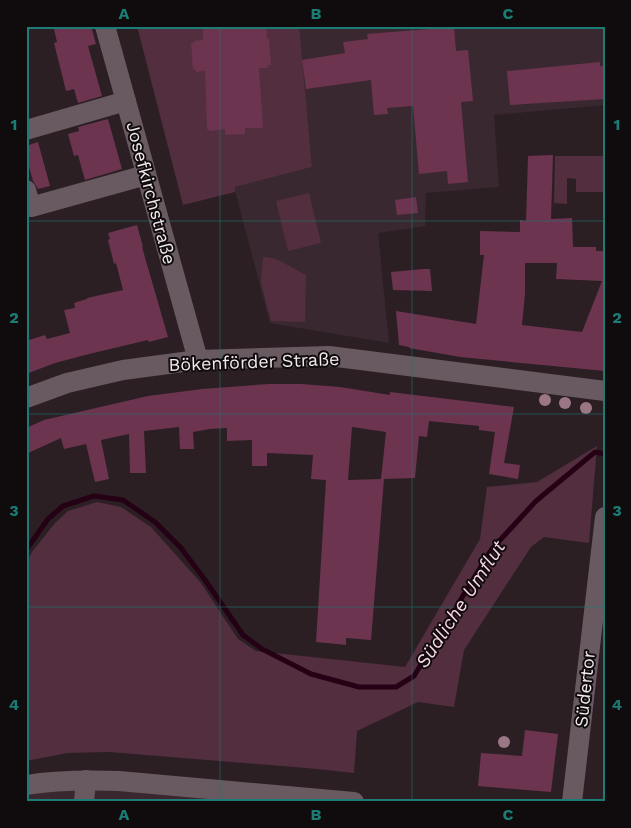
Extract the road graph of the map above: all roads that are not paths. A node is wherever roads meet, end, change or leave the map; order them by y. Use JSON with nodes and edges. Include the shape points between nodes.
{"nodes":[{"id":1,"x":105,"y":26,"type":"edge"},
{"id":2,"x":126,"y":101,"type":"junction"},
{"id":3,"x":26,"y":130,"type":"edge"},
{"id":4,"x":146,"y":175,"type":"junction"},
{"id":5,"x":26,"y":190,"type":"edge"},
{"id":6,"x":198,"y":360,"type":"junction"},
{"id":7,"x":605,"y":391,"type":"edge"},
{"id":8,"x":26,"y":398,"type":"edge"},
{"id":9,"x":605,"y":517,"type":"edge"},
{"id":10,"x":86,"y":780,"type":"junction"},
{"id":11,"x":26,"y":785,"type":"edge"},
{"id":12,"x":84,"y":802,"type":"edge"},
{"id":13,"x":354,"y":802,"type":"edge"},
{"id":14,"x":572,"y":802,"type":"edge"}],
"edges":[{"from":1,"to":2,"type":"street","name":"Josefkirchstraße"},
{"from":2,"to":3,"type":"street"},
{"from":2,"to":4,"type":"street","name":"Josefkirchstraße"},
{"from":4,"to":5,"type":"street","via":[[31,207]]},
{"from":4,"to":6,"type":"street","name":"Josefkirchstraße"},
{"from":6,"to":7,"type":"street","name":"Bökenförder Straße","via":[[329,356]]},
{"from":6,"to":8,"type":"street","name":"Bökenförder Straße","via":[[114,372],[67,383]]},
{"from":9,"to":14,"type":"street","name":"Südertor"},
{"from":10,"to":11,"type":"street"},
{"from":10,"to":12,"type":"street"},
{"from":10,"to":13,"type":"street"}]}
